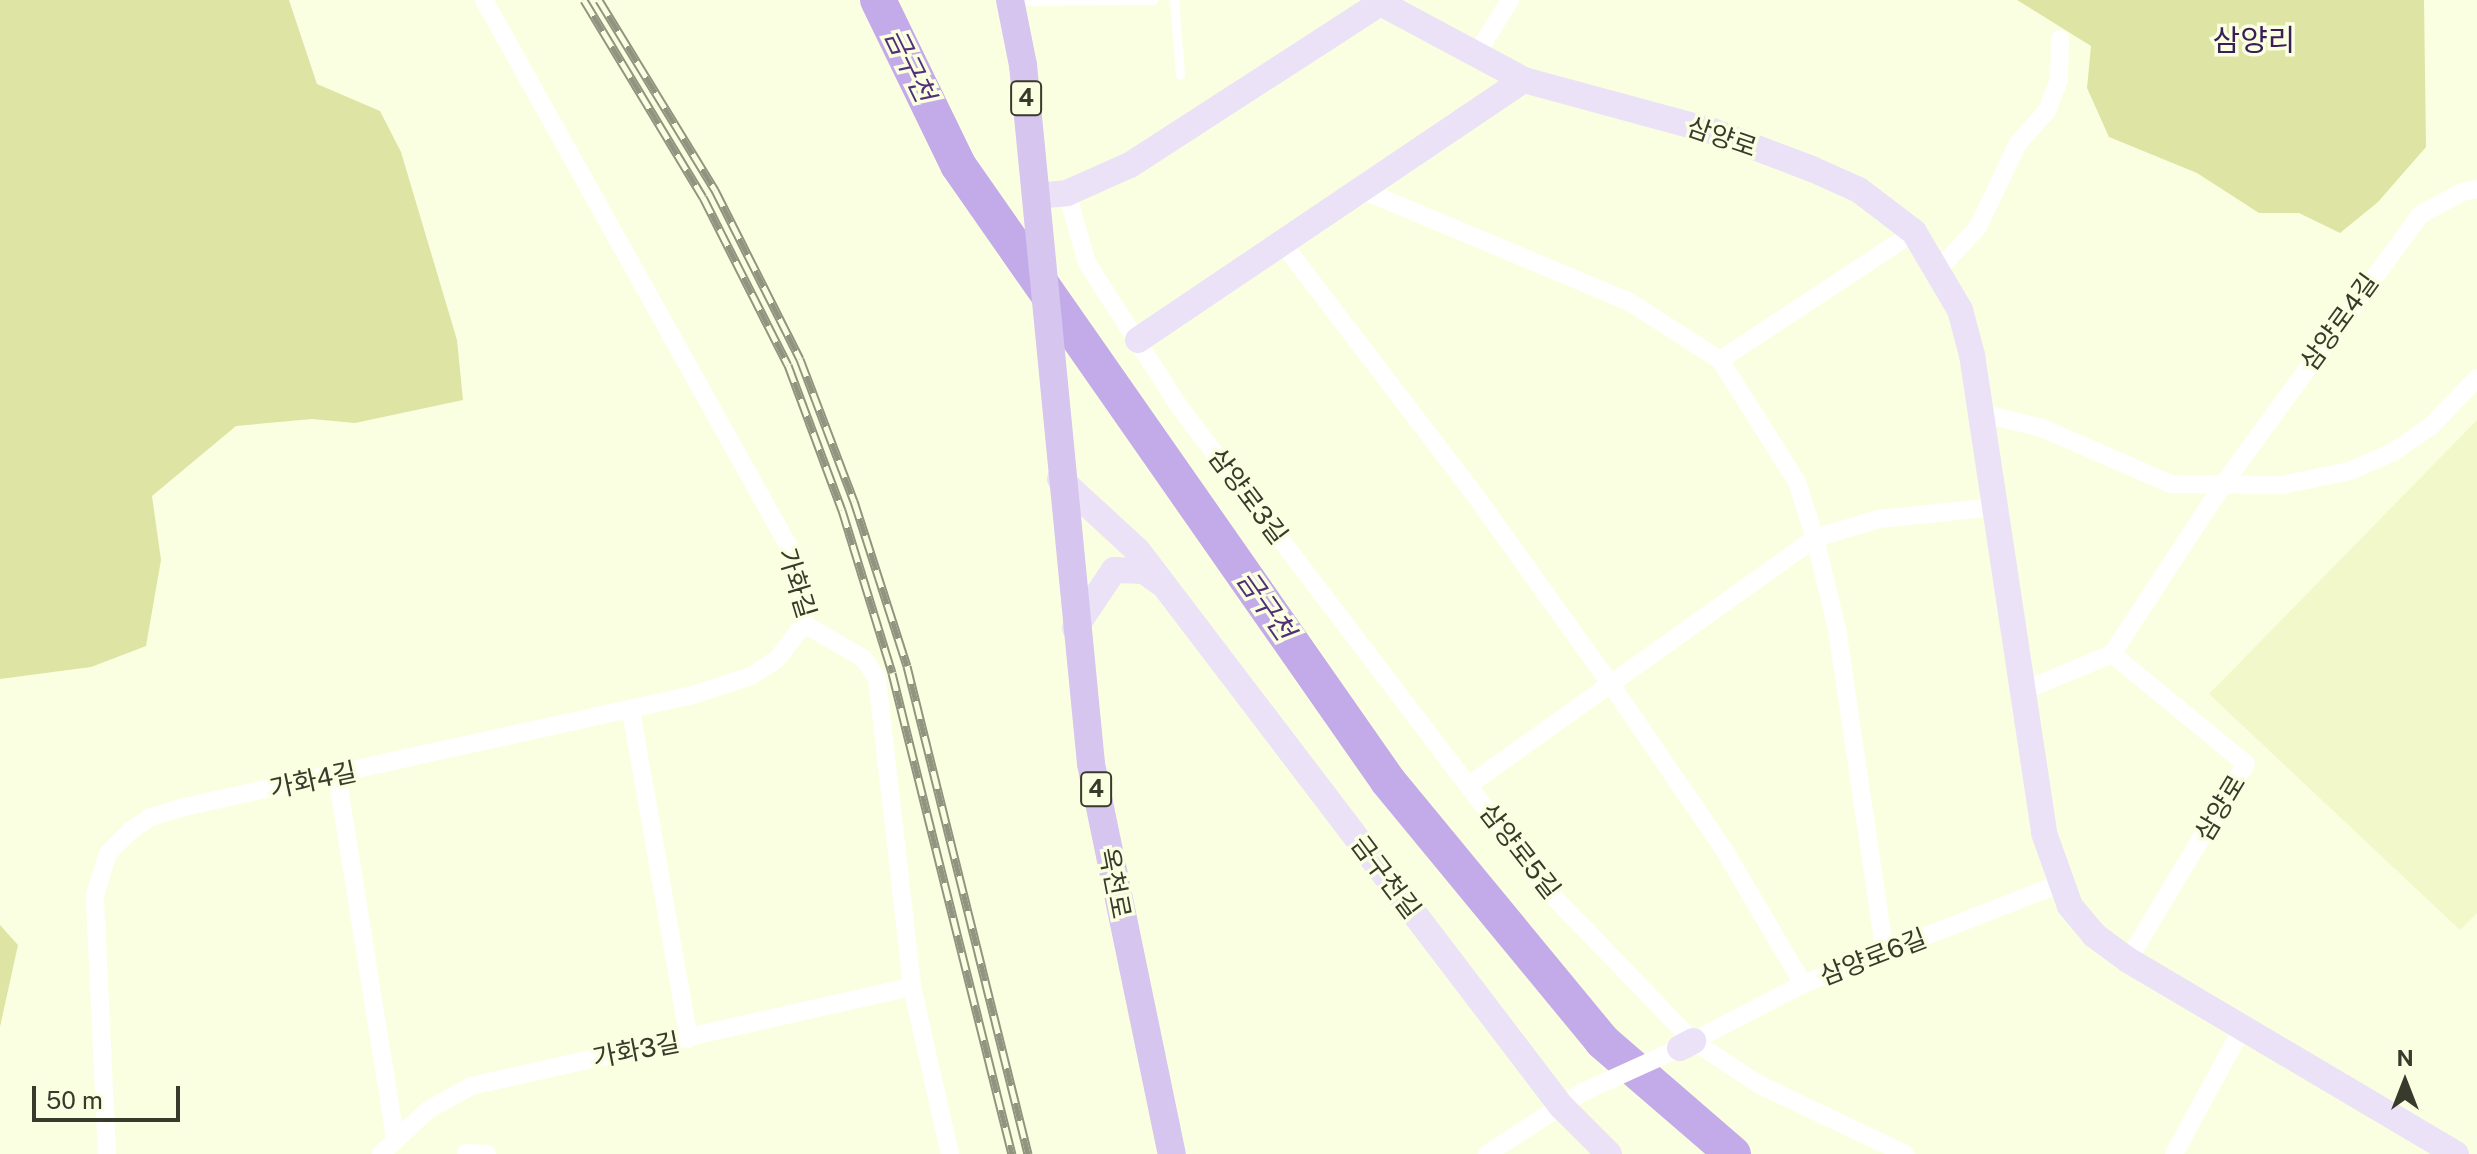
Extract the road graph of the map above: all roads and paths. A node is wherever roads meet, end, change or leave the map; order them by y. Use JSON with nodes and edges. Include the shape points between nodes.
{"nodes":[{"id":1,"x":484,"y":0,"type":"edge"},
{"id":2,"x":1153,"y":0,"type":"edge"},
{"id":3,"x":1174,"y":0,"type":"edge"},
{"id":4,"x":1510,"y":0,"type":"edge"},
{"id":5,"x":1010,"y":1,"type":"edge"},
{"id":6,"x":1377,"y":2,"type":"edge"},
{"id":7,"x":2060,"y":39,"type":"dead end"},
{"id":8,"x":1476,"y":55,"type":"junction"},
{"id":9,"x":1180,"y":75,"type":"dead end"},
{"id":10,"x":1524,"y":80,"type":"junction"},
{"id":11,"x":2477,"y":189,"type":"edge"},
{"id":12,"x":1362,"y":190,"type":"junction"},
{"id":13,"x":1067,"y":193,"type":"junction"},
{"id":14,"x":1035,"y":196,"type":"junction"},
{"id":15,"x":1914,"y":232,"type":"junction"},
{"id":16,"x":1283,"y":244,"type":"junction"},
{"id":17,"x":1940,"y":268,"type":"junction"},
{"id":18,"x":1138,"y":340,"type":"junction"},
{"id":19,"x":1720,"y":360,"type":"junction"},
{"id":20,"x":2477,"y":378,"type":"edge"},
{"id":21,"x":1981,"y":413,"type":"junction"},
{"id":22,"x":1060,"y":479,"type":"junction"},
{"id":23,"x":2224,"y":483,"type":"junction"},
{"id":24,"x":1995,"y":507,"type":"junction"},
{"id":25,"x":1815,"y":538,"type":"junction"},
{"id":26,"x":1171,"y":592,"type":"junction"},
{"id":27,"x":804,"y":624,"type":"junction"},
{"id":28,"x":1075,"y":628,"type":"junction"},
{"id":29,"x":2112,"y":654,"type":"junction"},
{"id":30,"x":1611,"y":684,"type":"junction"},
{"id":31,"x":2023,"y":691,"type":"junction"},
{"id":32,"x":631,"y":711,"type":"junction"},
{"id":33,"x":337,"y":775,"type":"junction"},
{"id":34,"x":1469,"y":785,"type":"junction"},
{"id":35,"x":2059,"y":884,"type":"junction"},
{"id":36,"x":1885,"y":954,"type":"junction"},
{"id":37,"x":2128,"y":960,"type":"junction"},
{"id":38,"x":1803,"y":984,"type":"junction"},
{"id":39,"x":912,"y":987,"type":"junction"},
{"id":40,"x":2242,"y":1029,"type":"junction"},
{"id":41,"x":689,"y":1039,"type":"junction"},
{"id":42,"x":1686,"y":1045,"type":"junction"},
{"id":43,"x":1572,"y":1099,"type":"junction"},
{"id":44,"x":395,"y":1136,"type":"junction"},
{"id":45,"x":466,"y":1153,"type":"edge"},
{"id":46,"x":107,"y":1154,"type":"edge"},
{"id":47,"x":381,"y":1154,"type":"edge"},
{"id":48,"x":487,"y":1154,"type":"edge"},
{"id":49,"x":950,"y":1154,"type":"edge"},
{"id":50,"x":1172,"y":1154,"type":"edge"},
{"id":51,"x":1487,"y":1154,"type":"edge"},
{"id":52,"x":1609,"y":1154,"type":"edge"},
{"id":53,"x":1905,"y":1154,"type":"edge"},
{"id":54,"x":2174,"y":1154,"type":"edge"},
{"id":55,"x":2456,"y":1154,"type":"edge"}],
"edges":[{"from":1,"to":27,"type":"street","name":"가화길","via":[[793,554],[802,579]]},
{"from":2,"to":5,"type":"lane"},
{"from":3,"to":9,"type":"lane"},
{"from":4,"to":8,"type":"street"},
{"from":5,"to":14,"type":"main road","number":"4","via":[[1023,65]]},
{"from":6,"to":8,"type":"street","name":"삼양로"},
{"from":6,"to":13,"type":"street","via":[[1130,165]]},
{"from":7,"to":17,"type":"street","via":[[2059,80],[2047,111],[2018,143],[1978,227]]},
{"from":8,"to":10,"type":"street","name":"삼양로"},
{"from":10,"to":12,"type":"street"},
{"from":10,"to":15,"type":"street","name":"삼양로","via":[[1712,131],[1812,169],[1859,190]]},
{"from":11,"to":23,"type":"street","name":"삼양로4길","via":[[2420,215]]},
{"from":12,"to":16,"type":"street"},
{"from":12,"to":19,"type":"street","via":[[1628,301]]},
{"from":13,"to":14,"type":"street"},
{"from":13,"to":18,"type":"street","name":"삼양로3길","via":[[1087,263]]},
{"from":14,"to":22,"type":"main road","name":"옥천로","number":"4"},
{"from":15,"to":17,"type":"street","name":"삼양로"},
{"from":15,"to":19,"type":"street"},
{"from":16,"to":18,"type":"street"},
{"from":16,"to":30,"type":"street"},
{"from":17,"to":21,"type":"street","name":"삼양로","via":[[1960,310]]},
{"from":18,"to":34,"type":"street","name":"삼양로3길","via":[[1178,405]]},
{"from":19,"to":25,"type":"street","via":[[1797,482]]},
{"from":20,"to":23,"type":"street","via":[[2431,426],[2393,452],[2350,471],[2282,485]]},
{"from":21,"to":23,"type":"street","via":[[2042,428],[2171,484]]},
{"from":21,"to":24,"type":"street","name":"삼양로"},
{"from":22,"to":26,"type":"street","name":"금구천길","via":[[1138,551]]},
{"from":22,"to":28,"type":"main road","name":"옥천로","number":"4"},
{"from":23,"to":29,"type":"street"},
{"from":24,"to":25,"type":"street","name":"삼양로5길","via":[[1879,519]]},
{"from":24,"to":31,"type":"street","name":"삼양로"},
{"from":25,"to":30,"type":"street","name":"삼양로5길"},
{"from":25,"to":36,"type":"street","via":[[1837,629]]},
{"from":26,"to":28,"type":"street","via":[[1144,571],[1114,570]]},
{"from":26,"to":43,"type":"street","name":"금구천길"},
{"from":27,"to":32,"type":"street","name":"가화4길","via":[[777,659],[751,676]]},
{"from":27,"to":39,"type":"street","name":"가화길","via":[[863,658],[877,678]]},
{"from":28,"to":50,"type":"main road","name":"옥천로","number":"4","via":[[1091,764]]},
{"from":29,"to":31,"type":"street"},
{"from":29,"to":37,"type":"street","name":"삼양로","via":[[2246,764]]},
{"from":30,"to":34,"type":"street","name":"삼양로5길"},
{"from":30,"to":38,"type":"street","via":[[1723,848]]},
{"from":31,"to":35,"type":"street","name":"삼양로","via":[[2044,833]]},
{"from":32,"to":33,"type":"street","name":"가화4길"},
{"from":32,"to":41,"type":"street"},
{"from":33,"to":44,"type":"street"},
{"from":33,"to":46,"type":"street","name":"가화4길","via":[[151,817],[108,853],[95,895],[94,932]]},
{"from":34,"to":42,"type":"street","name":"삼양로5길","via":[[1550,893]]},
{"from":35,"to":36,"type":"street","name":"삼양로6길"},
{"from":35,"to":37,"type":"street","name":"삼양로","via":[[2094,935]]},
{"from":36,"to":38,"type":"street","name":"삼양로6길"},
{"from":37,"to":40,"type":"street","name":"삼양로"},
{"from":38,"to":42,"type":"street","name":"삼양로6길"},
{"from":39,"to":41,"type":"street","name":"가화3길"},
{"from":39,"to":49,"type":"street","name":"가화길"},
{"from":40,"to":54,"type":"street"},
{"from":40,"to":55,"type":"street","name":"삼양로"},
{"from":41,"to":44,"type":"street","name":"가화3길","via":[[471,1086]]},
{"from":42,"to":43,"type":"street","name":"삼양로6길"},
{"from":42,"to":53,"type":"street","name":"삼양로5길"},
{"from":43,"to":51,"type":"street"},
{"from":43,"to":52,"type":"street","name":"금구천길"},
{"from":44,"to":47,"type":"street","name":"가화3길"},
{"from":45,"to":48,"type":"street"}]}
